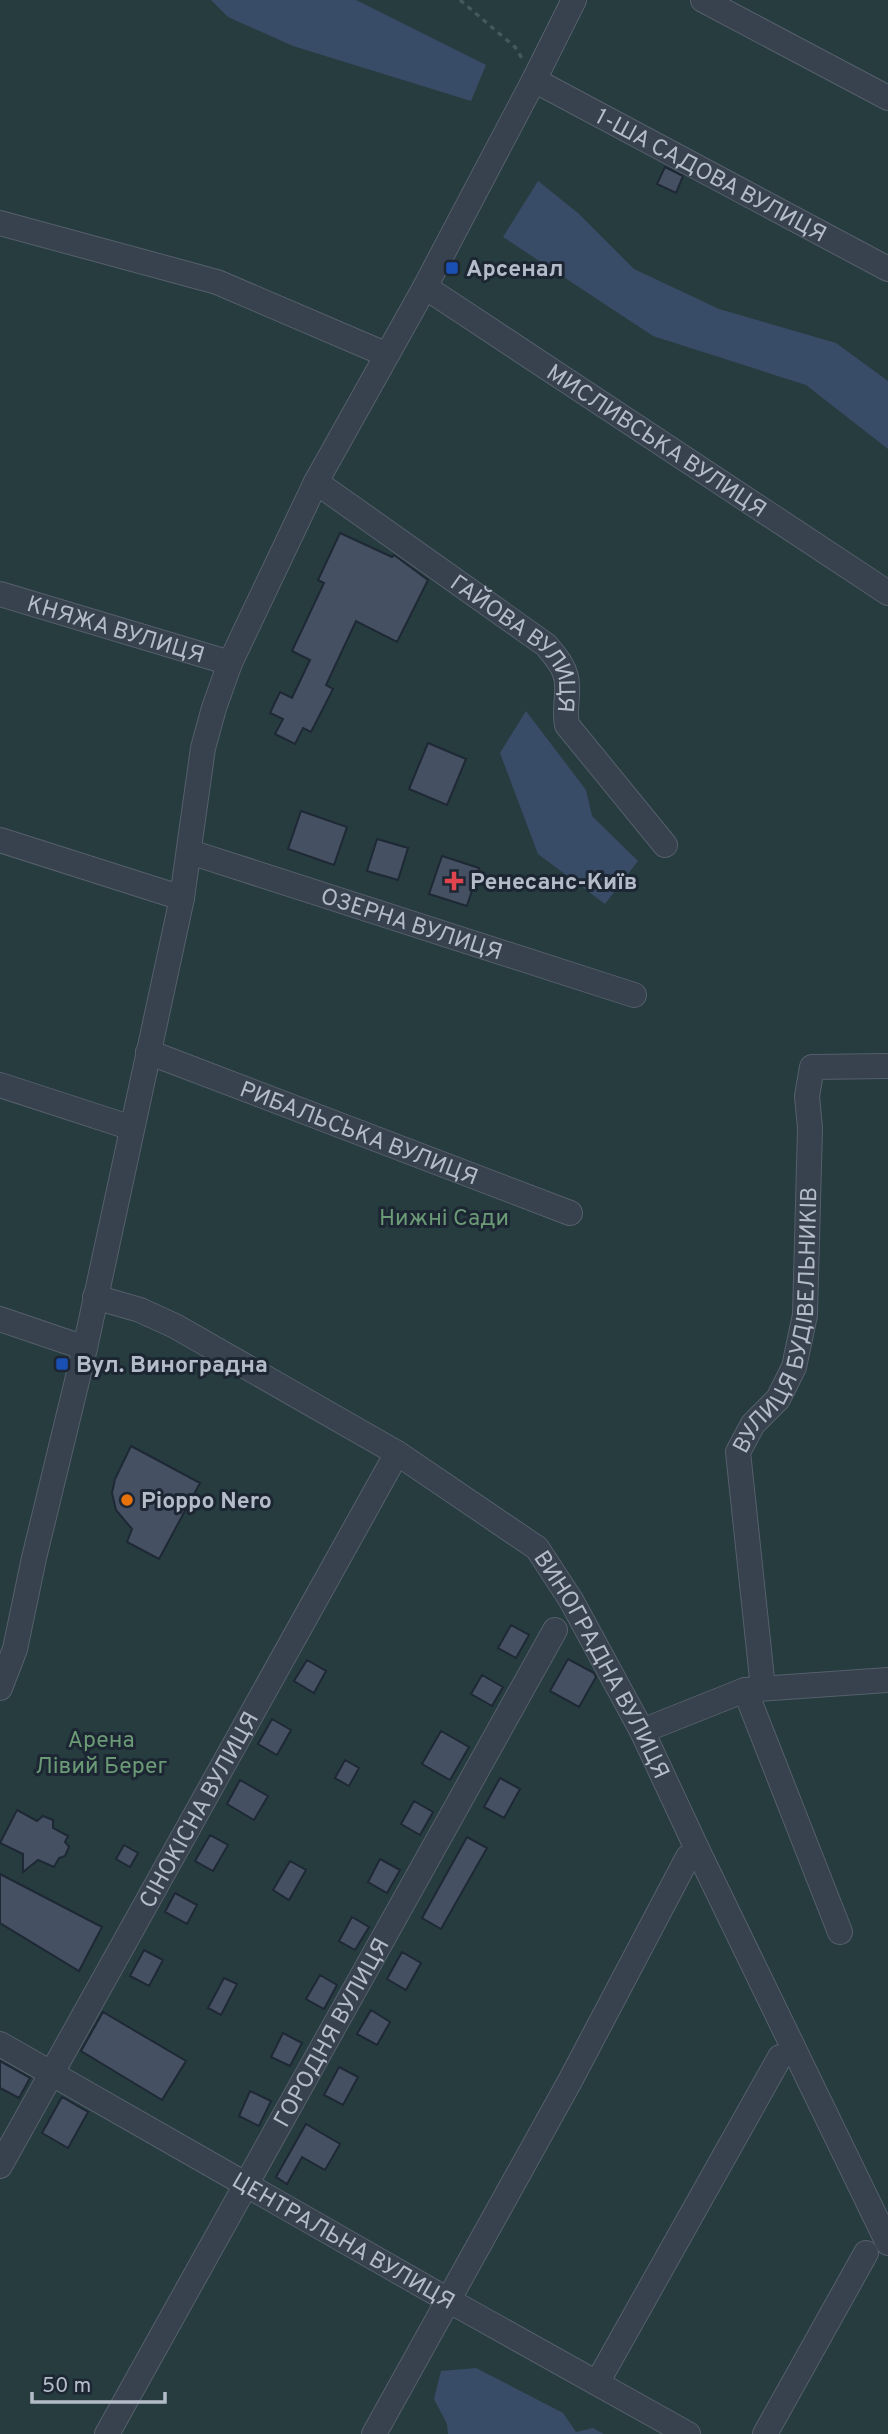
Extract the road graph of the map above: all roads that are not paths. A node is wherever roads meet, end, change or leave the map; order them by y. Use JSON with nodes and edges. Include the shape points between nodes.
{"nodes":[{"id":1,"x":574,"y":0,"type":"edge"},
{"id":2,"x":703,"y":0,"type":"edge"},
{"id":3,"x":534,"y":80,"type":"junction"},
{"id":4,"x":888,"y":98,"type":"edge"},
{"id":5,"x":0,"y":223,"type":"edge"},
{"id":6,"x":888,"y":269,"type":"edge"},
{"id":7,"x":425,"y":287,"type":"junction"},
{"id":8,"x":385,"y":354,"type":"junction"},
{"id":9,"x":316,"y":482,"type":"junction"},
{"id":10,"x":888,"y":593,"type":"edge"},
{"id":11,"x":0,"y":594,"type":"edge"},
{"id":12,"x":230,"y":663,"type":"junction"},
{"id":13,"x":0,"y":840,"type":"edge"},
{"id":14,"x":665,"y":845,"type":"dead end"},
{"id":15,"x":190,"y":852,"type":"junction"},
{"id":16,"x":182,"y":898,"type":"junction"},
{"id":17,"x":634,"y":995,"type":"dead end"},
{"id":18,"x":148,"y":1052,"type":"junction"},
{"id":19,"x":888,"y":1066,"type":"edge"},
{"id":20,"x":0,"y":1085,"type":"edge"},
{"id":21,"x":132,"y":1128,"type":"junction"},
{"id":22,"x":570,"y":1213,"type":"dead end"},
{"id":23,"x":95,"y":1297,"type":"junction"},
{"id":24,"x":0,"y":1318,"type":"edge"},
{"id":25,"x":85,"y":1348,"type":"junction"},
{"id":26,"x":397,"y":1453,"type":"junction"},
{"id":27,"x":555,"y":1630,"type":"dead end"},
{"id":28,"x":8,"y":1646,"type":"edge"},
{"id":29,"x":888,"y":1680,"type":"edge"},
{"id":30,"x":0,"y":1688,"type":"edge"},
{"id":31,"x":754,"y":1689,"type":"junction"},
{"id":32,"x":642,"y":1731,"type":"junction"},
{"id":33,"x":688,"y":1857,"type":"dead end"},
{"id":34,"x":840,"y":1932,"type":"dead end"},
{"id":35,"x":0,"y":2044,"type":"edge"},
{"id":36,"x":780,"y":2057,"type":"dead end"},
{"id":37,"x":52,"y":2073,"type":"junction"},
{"id":38,"x":0,"y":2166,"type":"edge"},
{"id":39,"x":247,"y":2183,"type":"junction"},
{"id":40,"x":877,"y":2248,"type":"edge"},
{"id":41,"x":448,"y":2300,"type":"junction"},
{"id":42,"x":597,"y":2383,"type":"junction"},
{"id":43,"x":107,"y":2434,"type":"edge"},
{"id":44,"x":374,"y":2434,"type":"edge"},
{"id":45,"x":688,"y":2434,"type":"edge"},
{"id":46,"x":765,"y":2434,"type":"edge"}],
"edges":[{"from":1,"to":3,"type":"street"},
{"from":2,"to":4,"type":"street"},
{"from":3,"to":6,"type":"street","name":"1-ША САДОВА ВУЛИЦЯ"},
{"from":3,"to":7,"type":"street"},
{"from":5,"to":8,"type":"street","via":[[217,282]]},
{"from":7,"to":8,"type":"street"},
{"from":7,"to":10,"type":"street","name":"МИСЛИВСЬКА ВУЛИЦЯ"},
{"from":8,"to":9,"type":"street"},
{"from":9,"to":12,"type":"street"},
{"from":9,"to":14,"type":"street","name":"ГАЙОВА ВУЛИЦЯ","via":[[546,645],[563,666],[568,683],[567,725]]},
{"from":11,"to":12,"type":"street","name":"КНЯЖА ВУЛИЦЯ"},
{"from":12,"to":15,"type":"street","via":[[203,748]]},
{"from":13,"to":16,"type":"street"},
{"from":15,"to":16,"type":"street"},
{"from":15,"to":17,"type":"street","name":"ОЗЕРНА ВУЛИЦЯ"},
{"from":16,"to":18,"type":"street"},
{"from":18,"to":21,"type":"street"},
{"from":18,"to":22,"type":"street","name":"РИБАЛЬСЬКА ВУЛИЦЯ"},
{"from":19,"to":31,"type":"street","name":"ВУЛИЦЯ БУДІВЕЛЬНИКІВ","via":[[812,1067],[807,1096],[805,1315],[794,1367],[778,1399],[753,1424],[738,1452]]},
{"from":20,"to":21,"type":"street"},
{"from":21,"to":23,"type":"street"},
{"from":23,"to":25,"type":"street"},
{"from":23,"to":26,"type":"street","name":"ВИНОГРАДНА ВУЛИЦЯ","via":[[175,1326]]},
{"from":24,"to":25,"type":"street"},
{"from":25,"to":28,"type":"street"},
{"from":26,"to":32,"type":"street","name":"ВИНОГРАДНА ВУЛИЦЯ","via":[[537,1548],[571,1600]]},
{"from":26,"to":37,"type":"street","name":"СІНОКІСНА ВУЛИЦЯ"},
{"from":27,"to":39,"type":"street","name":"ГОРОДНЯ ВУЛИЦЯ"},
{"from":28,"to":30,"type":"street"},
{"from":29,"to":31,"type":"street"},
{"from":31,"to":32,"type":"street"},
{"from":31,"to":34,"type":"street"},
{"from":32,"to":40,"type":"street","name":"ВИНОГРАДНА ВУЛИЦЯ"},
{"from":33,"to":41,"type":"street"},
{"from":35,"to":37,"type":"street","name":"ЦЕНТРАЛЬНА ВУЛИЦЯ"},
{"from":36,"to":42,"type":"street"},
{"from":37,"to":38,"type":"street","name":"СІНОКІСНА ВУЛИЦЯ"},
{"from":37,"to":39,"type":"street","name":"ЦЕНТРАЛЬНА ВУЛИЦЯ"},
{"from":39,"to":41,"type":"street","name":"ЦЕНТРАЛЬНА ВУЛИЦЯ"},
{"from":39,"to":43,"type":"street","name":"ГОРОДНЯ ВУЛИЦЯ"},
{"from":40,"to":46,"type":"street"},
{"from":41,"to":42,"type":"street","name":"ЦЕНТРАЛЬНА ВУЛИЦЯ"},
{"from":41,"to":44,"type":"street"},
{"from":42,"to":45,"type":"street","name":"ЦЕНТРАЛЬНА ВУЛИЦЯ"}]}
